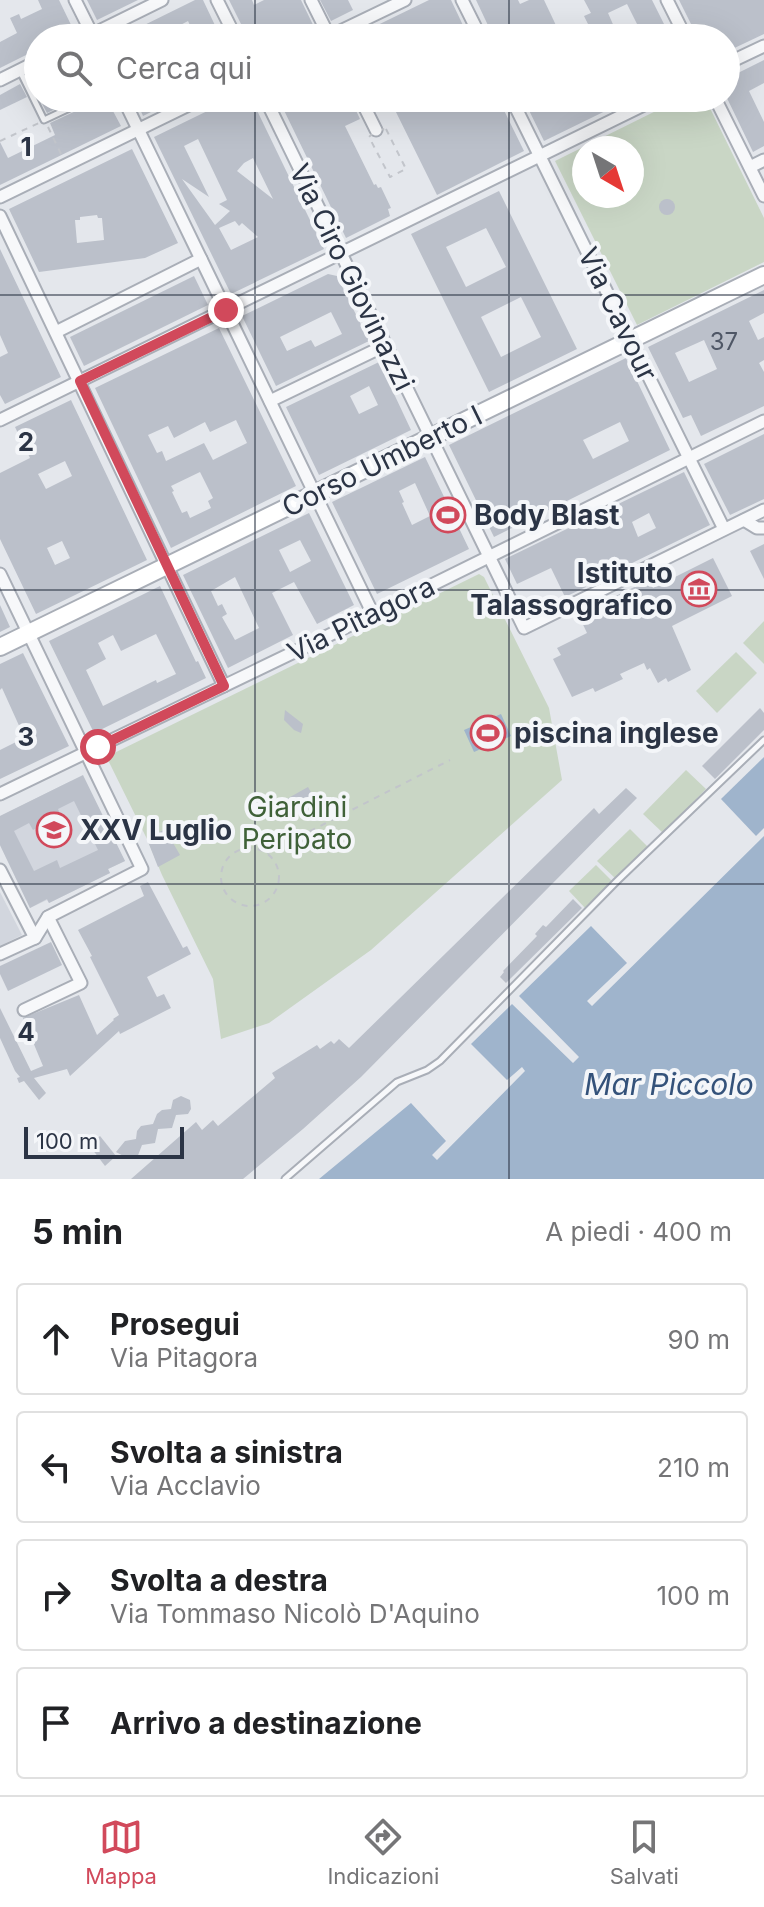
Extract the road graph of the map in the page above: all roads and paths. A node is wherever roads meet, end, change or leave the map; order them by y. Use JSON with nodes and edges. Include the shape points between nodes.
{"nodes":[{"id":1,"x":75,"y":0,"type":"edge"},
{"id":2,"x":162,"y":0,"type":"edge"},
{"id":3,"x":217,"y":0,"type":"edge"},
{"id":4,"x":311,"y":0,"type":"edge"},
{"id":5,"x":405,"y":0,"type":"edge"},
{"id":6,"x":462,"y":0,"type":"edge"},
{"id":7,"x":667,"y":0,"type":"edge"},
{"id":8,"x":85,"y":24,"type":"edge"},
{"id":9,"x":115,"y":24,"type":"edge"},
{"id":10,"x":229,"y":24,"type":"edge"},
{"id":11,"x":322,"y":24,"type":"edge"},
{"id":12,"x":355,"y":24,"type":"edge"},
{"id":13,"x":474,"y":24,"type":"edge"},
{"id":14,"x":679,"y":24,"type":"edge"},
{"id":15,"x":764,"y":46,"type":"edge"},
{"id":16,"x":740,"y":57,"type":"edge"},
{"id":17,"x":24,"y":68,"type":"edge"},
{"id":18,"x":20,"y":70,"type":"junction"},
{"id":19,"x":24,"y":78,"type":"edge"},
{"id":20,"x":0,"y":80,"type":"edge"},
{"id":21,"x":40,"y":112,"type":"edge"},
{"id":22,"x":61,"y":112,"type":"edge"},
{"id":23,"x":130,"y":112,"type":"edge"},
{"id":24,"x":175,"y":112,"type":"edge"},
{"id":25,"x":272,"y":112,"type":"edge"},
{"id":26,"x":367,"y":112,"type":"edge"},
{"id":27,"x":518,"y":112,"type":"edge"},
{"id":28,"x":630,"y":112,"type":"edge"},
{"id":29,"x":722,"y":112,"type":"edge"},
{"id":30,"x":44,"y":120,"type":"junction"},
{"id":31,"x":138,"y":130,"type":"junction"},
{"id":32,"x":376,"y":130,"type":"junction"},
{"id":33,"x":0,"y":141,"type":"edge"},
{"id":34,"x":540,"y":157,"type":"junction"},
{"id":35,"x":764,"y":160,"type":"edge"},
{"id":36,"x":66,"y":165,"type":"junction"},
{"id":37,"x":750,"y":167,"type":"junction"},
{"id":38,"x":764,"y":196,"type":"edge"},
{"id":39,"x":0,"y":197,"type":"edge"},
{"id":40,"x":0,"y":216,"type":"edge"},
{"id":41,"x":341,"y":253,"type":"junction"},
{"id":42,"x":201,"y":259,"type":"junction"},
{"id":43,"x":764,"y":275,"type":"edge"},
{"id":44,"x":226,"y":310,"type":"junction"},
{"id":45,"x":56,"y":332,"type":"junction"},
{"id":46,"x":631,"y":340,"type":"junction"},
{"id":47,"x":386,"y":345,"type":"junction"},
{"id":48,"x":80,"y":381,"type":"junction"},
{"id":49,"x":270,"y":401,"type":"junction"},
{"id":50,"x":0,"y":420,"type":"edge"},
{"id":51,"x":764,"y":421,"type":"edge"},
{"id":52,"x":431,"y":437,"type":"junction"},
{"id":53,"x":689,"y":457,"type":"junction"},
{"id":54,"x":315,"y":493,"type":"junction"},
{"id":55,"x":764,"y":510,"type":"edge"},
{"id":56,"x":744,"y":520,"type":"junction"},
{"id":57,"x":764,"y":528,"type":"edge"},
{"id":58,"x":724,"y":529,"type":"junction"},
{"id":59,"x":489,"y":556,"type":"junction"},
{"id":60,"x":167,"y":565,"type":"junction"},
{"id":61,"x":0,"y":574,"type":"edge"},
{"id":62,"x":373,"y":614,"type":"junction"},
{"id":63,"x":29,"y":633,"type":"junction"},
{"id":64,"x":0,"y":647,"type":"edge"},
{"id":65,"x":224,"y":686,"type":"junction"},
{"id":66,"x":764,"y":740,"type":"edge"},
{"id":67,"x":86,"y":753,"type":"junction"},
{"id":68,"x":450,"y":760,"type":"dead end"},
{"id":69,"x":0,"y":794,"type":"edge"},
{"id":70,"x":267,"y":853,"type":"junction"},
{"id":71,"x":0,"y":870,"type":"edge"},
{"id":72,"x":48,"y":917,"type":"junction"},
{"id":73,"x":35,"y":938,"type":"junction"},
{"id":74,"x":0,"y":954,"type":"edge"},
{"id":75,"x":24,"y":1010,"type":"dead end"},
{"id":76,"x":285,"y":1179,"type":"edge"}],
"edges":[{"from":1,"to":8,"type":"street"},
{"from":2,"to":9,"type":"street"},
{"from":3,"to":10,"type":"street"},
{"from":4,"to":11,"type":"street"},
{"from":5,"to":12,"type":"street"},
{"from":6,"to":13,"type":"street"},
{"from":7,"to":14,"type":"street"},
{"from":15,"to":16,"type":"street"},
{"from":17,"to":18,"type":"street"},
{"from":18,"to":19,"type":"lane"},
{"from":18,"to":20,"type":"street"},
{"from":21,"to":30,"type":"lane"},
{"from":22,"to":30,"type":"lane"},
{"from":23,"to":31,"type":"street"},
{"from":24,"to":31,"type":"street"},
{"from":25,"to":41,"type":"street","name":"Via Ciro Giovinazzi"},
{"from":26,"to":32,"type":"street"},
{"from":27,"to":34,"type":"street","name":"Via Cavour"},
{"from":28,"to":34,"type":"street"},
{"from":29,"to":37,"type":"street"},
{"from":30,"to":33,"type":"path"},
{"from":30,"to":36,"type":"path"},
{"from":31,"to":36,"type":"street"},
{"from":31,"to":42,"type":"street"},
{"from":32,"to":32,"type":"path","via":[[386,129],[406,169],[390,177],[369,137]]},
{"from":34,"to":41,"type":"street"},
{"from":34,"to":46,"type":"street","name":"Via Cavour"},
{"from":35,"to":37,"type":"street"},
{"from":36,"to":39,"type":"street"},
{"from":37,"to":38,"type":"street"},
{"from":40,"to":45,"type":"street"},
{"from":41,"to":44,"type":"street"},
{"from":41,"to":47,"type":"street","name":"Via Ciro Giovinazzi"},
{"from":42,"to":44,"type":"street"},
{"from":42,"to":45,"type":"street"},
{"from":43,"to":46,"type":"main road","name":"Corso Umberto I"},
{"from":44,"to":48,"type":"street"},
{"from":44,"to":49,"type":"street"},
{"from":45,"to":48,"type":"street"},
{"from":46,"to":52,"type":"main road","name":"Corso Umberto I"},
{"from":46,"to":53,"type":"street","name":"Via Cavour"},
{"from":47,"to":49,"type":"street"},
{"from":47,"to":52,"type":"street","name":"Via Ciro Giovinazzi"},
{"from":48,"to":50,"type":"street"},
{"from":48,"to":60,"type":"street"},
{"from":49,"to":54,"type":"street"},
{"from":51,"to":53,"type":"street","name":"Via Pitagora"},
{"from":52,"to":54,"type":"main road","name":"Corso Umberto I"},
{"from":52,"to":59,"type":"street","name":"Via Ciro Giovinazzi"},
{"from":53,"to":58,"type":"street","name":"Via Cavour"},
{"from":53,"to":59,"type":"street","name":"Via Pitagora"},
{"from":54,"to":60,"type":"main road","name":"Corso Umberto I"},
{"from":54,"to":62,"type":"street"},
{"from":55,"to":56,"type":"street"},
{"from":56,"to":57,"type":"street"},
{"from":56,"to":58,"type":"street"},
{"from":58,"to":59,"type":"street","name":"Via Ciro Giovinazzi","via":[[524,628]]},
{"from":59,"to":62,"type":"street","name":"Via Pitagora"},
{"from":60,"to":63,"type":"main road","name":"Corso Umberto I"},
{"from":60,"to":65,"type":"street"},
{"from":61,"to":63,"type":"street"},
{"from":62,"to":65,"type":"street","name":"Via Pitagora"},
{"from":63,"to":64,"type":"main road","name":"Corso Umberto I"},
{"from":63,"to":67,"type":"street"},
{"from":65,"to":67,"type":"street","name":"Via Pitagora"},
{"from":66,"to":76,"type":"lane","via":[[440,1061],[397,1082]]},
{"from":67,"to":69,"type":"street","name":"Via Pitagora"},
{"from":67,"to":72,"type":"street","via":[[142,869]]},
{"from":68,"to":70,"type":"path"},
{"from":70,"to":70,"type":"path","via":[[241,849],[226,860],[222,887],[234,902],[253,907],[277,890],[279,870]]},
{"from":71,"to":73,"type":"street"},
{"from":72,"to":73,"type":"street"},
{"from":72,"to":75,"type":"street","via":[[81,983]]},
{"from":73,"to":74,"type":"street"}]}
